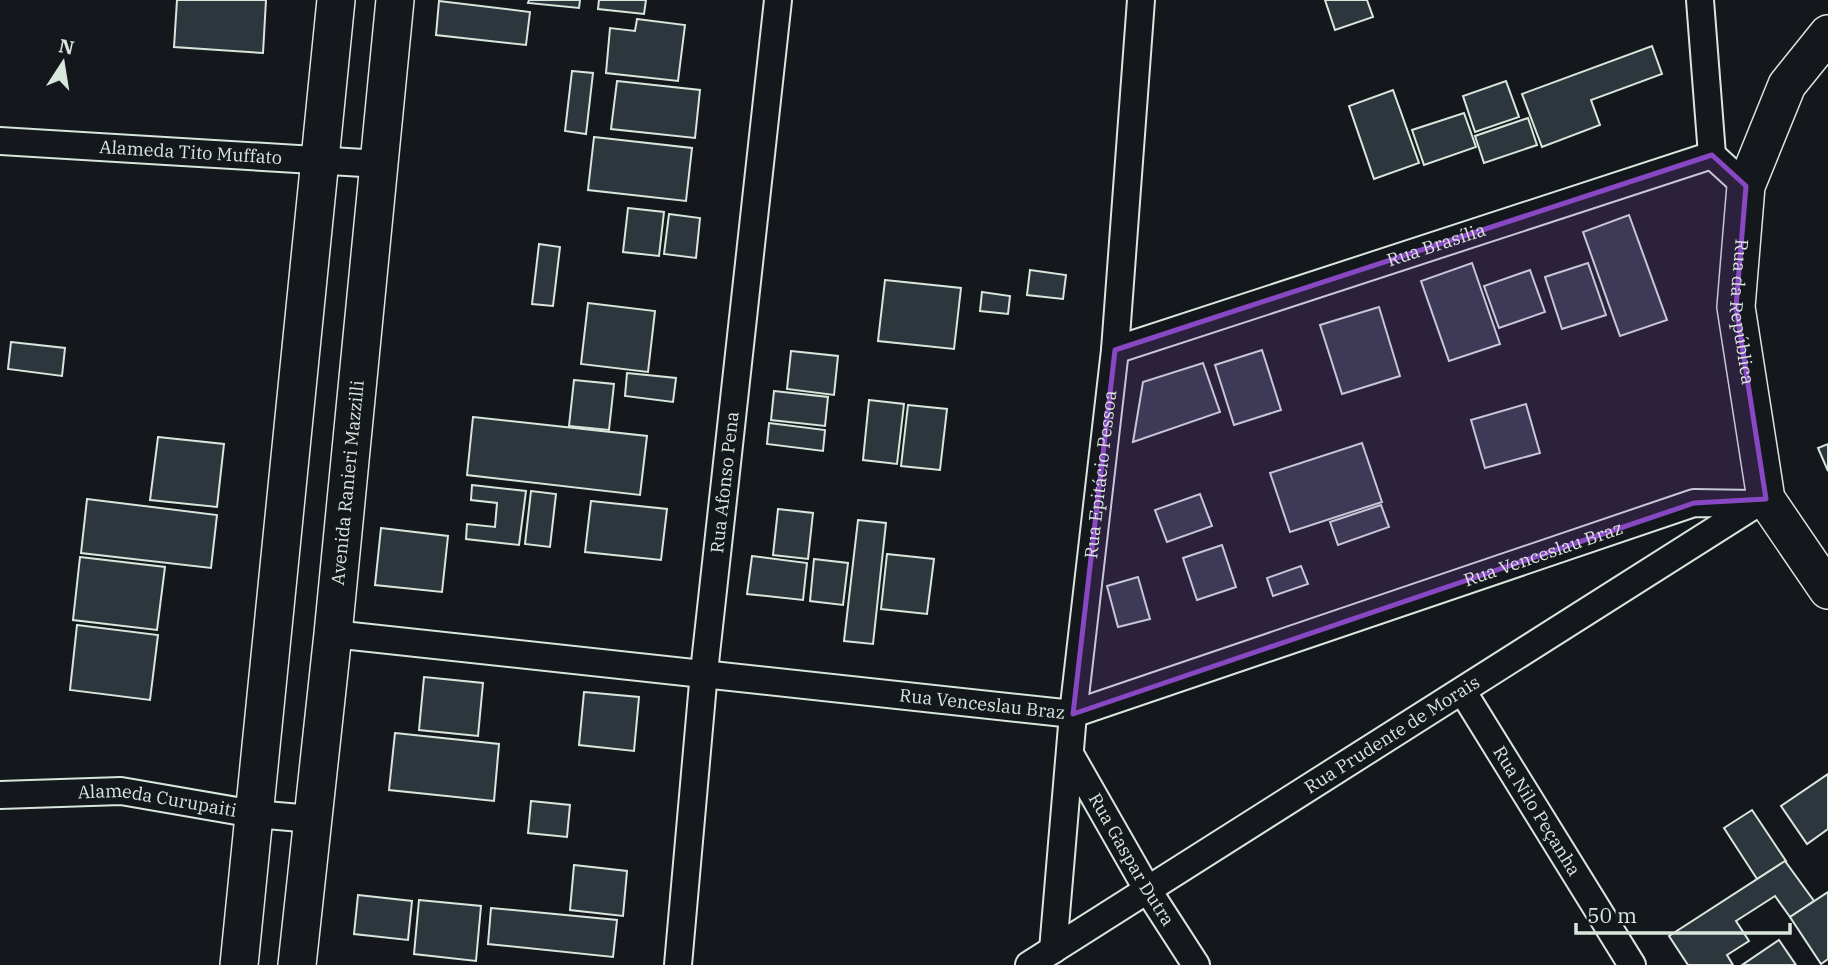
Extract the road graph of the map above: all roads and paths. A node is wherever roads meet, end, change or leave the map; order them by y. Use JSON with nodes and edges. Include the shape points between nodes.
{"nodes":[{"id":1,"x":336,"y":0,"type":"edge"},
{"id":2,"x":395,"y":0,"type":"edge"},
{"id":3,"x":778,"y":0,"type":"edge"},
{"id":4,"x":1142,"y":0,"type":"edge"},
{"id":5,"x":1700,"y":0,"type":"edge"},
{"id":6,"x":1828,"y":34,"type":"edge"},
{"id":7,"x":0,"y":141,"type":"edge"},
{"id":8,"x":1712,"y":155,"type":"junction"},
{"id":9,"x":321,"y":158,"type":"junction"},
{"id":10,"x":380,"y":164,"type":"junction"},
{"id":11,"x":1746,"y":186,"type":"junction"},
{"id":12,"x":1115,"y":349,"type":"junction"},
{"id":13,"x":1761,"y":501,"type":"junction"},
{"id":14,"x":1828,"y":590,"type":"edge"},
{"id":15,"x":333,"y":634,"type":"junction"},
{"id":16,"x":704,"y":672,"type":"junction"},
{"id":17,"x":1463,"y":692,"type":"junction"},
{"id":18,"x":1073,"y":714,"type":"junction"},
{"id":19,"x":1070,"y":754,"type":"junction"},
{"id":20,"x":0,"y":795,"type":"edge"},
{"id":21,"x":254,"y":814,"type":"junction"},
{"id":22,"x":312,"y":820,"type":"junction"},
{"id":23,"x":1147,"y":889,"type":"junction"},
{"id":24,"x":1053,"y":950,"type":"junction"},
{"id":25,"x":239,"y":965,"type":"edge"},
{"id":26,"x":297,"y":965,"type":"edge"},
{"id":27,"x":678,"y":965,"type":"edge"},
{"id":28,"x":1029,"y":965,"type":"edge"},
{"id":29,"x":1196,"y":965,"type":"edge"},
{"id":30,"x":1632,"y":965,"type":"edge"}],
"edges":[{"from":1,"to":9,"type":"street"},
{"from":2,"to":10,"type":"street","name":"Avenida Ranieri Mazzilli"},
{"from":3,"to":16,"type":"street","name":"Rua Afonso Pena"},
{"from":4,"to":12,"type":"street","name":"Rua Epitácio Pessoa"},
{"from":5,"to":8,"type":"street"},
{"from":6,"to":11,"type":"street","name":"Rua da República","via":[[1787,85]]},
{"from":7,"to":9,"type":"street","name":"Alameda Tito Muffato"},
{"from":8,"to":11,"type":"street"},
{"from":8,"to":12,"type":"street","name":"Rua Brasília"},
{"from":9,"to":10,"type":"street","name":"Alameda Tito Muffato"},
{"from":9,"to":21,"type":"street"},
{"from":10,"to":15,"type":"street","name":"Avenida Ranieri Mazzilli"},
{"from":11,"to":13,"type":"street","name":"Rua da República","via":[[1736,307]]},
{"from":12,"to":18,"type":"street","name":"Rua Epitácio Pessoa"},
{"from":13,"to":14,"type":"street","name":"Rua da República"},
{"from":13,"to":17,"type":"street","name":"Rua Prudente de Morais"},
{"from":13,"to":18,"type":"street","name":"Rua Venceslau Braz","via":[[1693,502]]},
{"from":15,"to":16,"type":"street","name":"Rua Venceslau Braz"},
{"from":15,"to":22,"type":"street","name":"Avenida Ranieri Mazzilli"},
{"from":16,"to":18,"type":"street","name":"Rua Venceslau Braz"},
{"from":16,"to":27,"type":"street","name":"Rua Afonso Pena"},
{"from":17,"to":23,"type":"street","name":"Rua Prudente de Morais"},
{"from":17,"to":30,"type":"street","name":"Rua Nilo Peçanha"},
{"from":18,"to":19,"type":"street","name":"Rua Epitácio Pessoa"},
{"from":19,"to":23,"type":"street","name":"Rua Gaspar Dutra"},
{"from":19,"to":24,"type":"street","name":"Rua Epitácio Pessoa"},
{"from":20,"to":21,"type":"street","name":"Alameda Curupaiti","via":[[121,792]]},
{"from":21,"to":22,"type":"street","name":"Alameda Curupaiti"},
{"from":21,"to":25,"type":"street"},
{"from":22,"to":26,"type":"street","name":"Avenida Ranieri Mazzilli"},
{"from":23,"to":24,"type":"street","name":"Rua Prudente de Morais"},
{"from":23,"to":29,"type":"street","name":"Rua Gaspar Dutra"},
{"from":24,"to":28,"type":"street","name":"Rua Prudente de Morais"}]}
